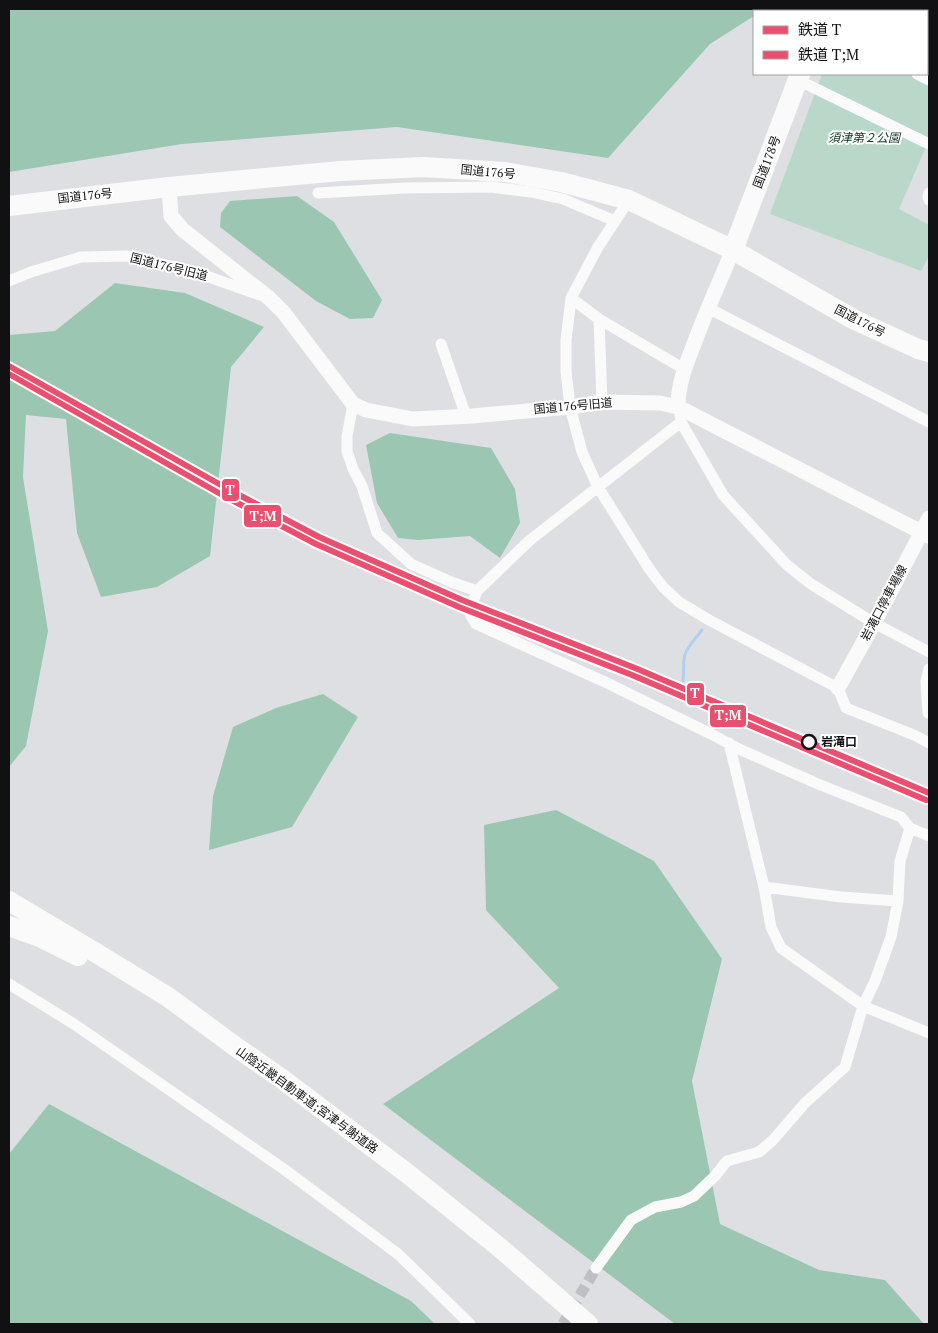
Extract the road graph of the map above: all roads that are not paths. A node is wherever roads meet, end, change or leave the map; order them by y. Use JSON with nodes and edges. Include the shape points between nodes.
{"nodes":[{"id":1,"x":799,"y":77,"type":"edge"},
{"id":2,"x":929,"y":144,"type":"edge"},
{"id":3,"x":514,"y":182,"type":"junction"},
{"id":4,"x":169,"y":187,"type":"junction"},
{"id":5,"x":318,"y":193,"type":"dead end"},
{"id":6,"x":929,"y":193,"type":"edge"},
{"id":7,"x":629,"y":200,"type":"junction"},
{"id":8,"x":929,"y":200,"type":"edge"},
{"id":9,"x":9,"y":206,"type":"edge"},
{"id":10,"x":615,"y":221,"type":"junction"},
{"id":11,"x":734,"y":250,"type":"junction"},
{"id":12,"x":9,"y":281,"type":"edge"},
{"id":13,"x":269,"y":298,"type":"junction"},
{"id":14,"x":571,"y":298,"type":"junction"},
{"id":15,"x":708,"y":308,"type":"junction"},
{"id":16,"x":599,"y":319,"type":"junction"},
{"id":17,"x":441,"y":344,"type":"dead end"},
{"id":18,"x":929,"y":352,"type":"edge"},
{"id":19,"x":684,"y":369,"type":"junction"},
{"id":20,"x":602,"y":402,"type":"junction"},
{"id":21,"x":353,"y":404,"type":"junction"},
{"id":22,"x":570,"y":407,"type":"junction"},
{"id":23,"x":679,"y":415,"type":"junction"},
{"id":24,"x":466,"y":416,"type":"junction"},
{"id":25,"x":929,"y":422,"type":"edge"},
{"id":26,"x":598,"y":487,"type":"junction"},
{"id":27,"x":929,"y":518,"type":"edge"},
{"id":28,"x":926,"y":534,"type":"edge"},
{"id":29,"x":477,"y":591,"type":"junction"},
{"id":30,"x":874,"y":623,"type":"junction"},
{"id":31,"x":929,"y":652,"type":"edge"},
{"id":32,"x":929,"y":669,"type":"edge"},
{"id":33,"x":838,"y":688,"type":"junction"},
{"id":34,"x":928,"y":713,"type":"edge"},
{"id":35,"x":729,"y":743,"type":"junction"},
{"id":36,"x":929,"y":744,"type":"edge"},
{"id":37,"x":910,"y":828,"type":"junction"},
{"id":38,"x":929,"y":836,"type":"edge"},
{"id":39,"x":764,"y":887,"type":"junction"},
{"id":40,"x":9,"y":901,"type":"edge"},
{"id":41,"x":898,"y":901,"type":"junction"},
{"id":42,"x":9,"y":926,"type":"edge"},
{"id":43,"x":9,"y":984,"type":"edge"},
{"id":44,"x":863,"y":1006,"type":"junction"},
{"id":45,"x":929,"y":1033,"type":"edge"},
{"id":46,"x":236,"y":1047,"type":"junction"},
{"id":47,"x":596,"y":1268,"type":"tunnel mouth"},
{"id":48,"x":470,"y":1324,"type":"edge"},
{"id":49,"x":588,"y":1324,"type":"edge"}],
"edges":[{"from":1,"to":2,"type":"street"},
{"from":1,"to":11,"type":"highway","name":"国道178号"},
{"from":3,"to":4,"type":"highway","name":"国道176号","via":[[505,172],[423,167],[340,171]]},
{"from":3,"to":5,"type":"street","via":[[491,187]]},
{"from":3,"to":7,"type":"highway","name":"国道176号","via":[[561,182]]},
{"from":3,"to":10,"type":"street","via":[[531,192],[563,199]]},
{"from":4,"to":9,"type":"highway","name":"国道176号"},
{"from":4,"to":13,"type":"street","name":"国道176号旧道","via":[[171,216],[183,230]]},
{"from":6,"to":8,"type":"street"},
{"from":7,"to":10,"type":"street"},
{"from":7,"to":11,"type":"highway","name":"国道176号"},
{"from":10,"to":14,"type":"street"},
{"from":11,"to":15,"type":"street"},
{"from":11,"to":18,"type":"highway","name":"国道176号","via":[[853,319]]},
{"from":12,"to":13,"type":"street","name":"国道176号旧道","via":[[81,257],[128,256],[192,270]]},
{"from":13,"to":21,"type":"street","name":"国道176号旧道"},
{"from":14,"to":16,"type":"street"},
{"from":14,"to":22,"type":"street","via":[[566,340]]},
{"from":15,"to":19,"type":"street"},
{"from":15,"to":25,"type":"street"},
{"from":16,"to":19,"type":"street"},
{"from":16,"to":20,"type":"street"},
{"from":17,"to":24,"type":"street"},
{"from":19,"to":23,"type":"street","via":[[678,394]]},
{"from":20,"to":22,"type":"street","name":"国道176号旧道"},
{"from":20,"to":23,"type":"street","name":"国道176号旧道","via":[[660,403]]},
{"from":21,"to":24,"type":"street","name":"国道176号旧道","via":[[366,410],[413,418]]},
{"from":21,"to":29,"type":"street","via":[[347,451],[376,533],[411,564]]},
{"from":22,"to":24,"type":"street","name":"国道176号旧道"},
{"from":22,"to":26,"type":"street","via":[[582,452]]},
{"from":23,"to":26,"type":"street"},
{"from":23,"to":28,"type":"street","name":"国道176号旧道"},
{"from":23,"to":30,"type":"street","via":[[723,495],[787,565]]},
{"from":26,"to":29,"type":"street","via":[[529,541]]},
{"from":26,"to":33,"type":"street","via":[[650,570],[679,602]]},
{"from":27,"to":28,"type":"street","name":"岩滝口停車場線"},
{"from":28,"to":30,"type":"street","name":"岩滝口停車場線"},
{"from":29,"to":35,"type":"street","via":[[471,616],[476,624]]},
{"from":30,"to":31,"type":"street"},
{"from":30,"to":33,"type":"street","name":"岩滝口停車場線"},
{"from":32,"to":34,"type":"street","via":[[926,682]]},
{"from":33,"to":36,"type":"street","via":[[846,708]]},
{"from":35,"to":37,"type":"street","via":[[901,817]]},
{"from":35,"to":39,"type":"street"},
{"from":37,"to":38,"type":"street"},
{"from":37,"to":41,"type":"street","via":[[900,861]]},
{"from":39,"to":41,"type":"street"},
{"from":39,"to":44,"type":"street","via":[[771,927],[781,948]]},
{"from":40,"to":46,"type":"highway","name":"山陰近畿自動車道;宮津与謝道路","via":[[168,997]]},
{"from":41,"to":44,"type":"street","via":[[891,937]]},
{"from":42,"to":46,"type":"highway","via":[[76,955],[177,1017]]},
{"from":43,"to":48,"type":"street","via":[[74,1024],[285,1170],[398,1254]]},
{"from":44,"to":45,"type":"street"},
{"from":44,"to":47,"type":"street","via":[[845,1067],[804,1103],[773,1140],[759,1152],[727,1160],[694,1196],[655,1207],[631,1220]]},
{"from":46,"to":49,"type":"highway","name":"山陰近畿自動車道;宮津与謝道路","via":[[408,1174]]}]}
